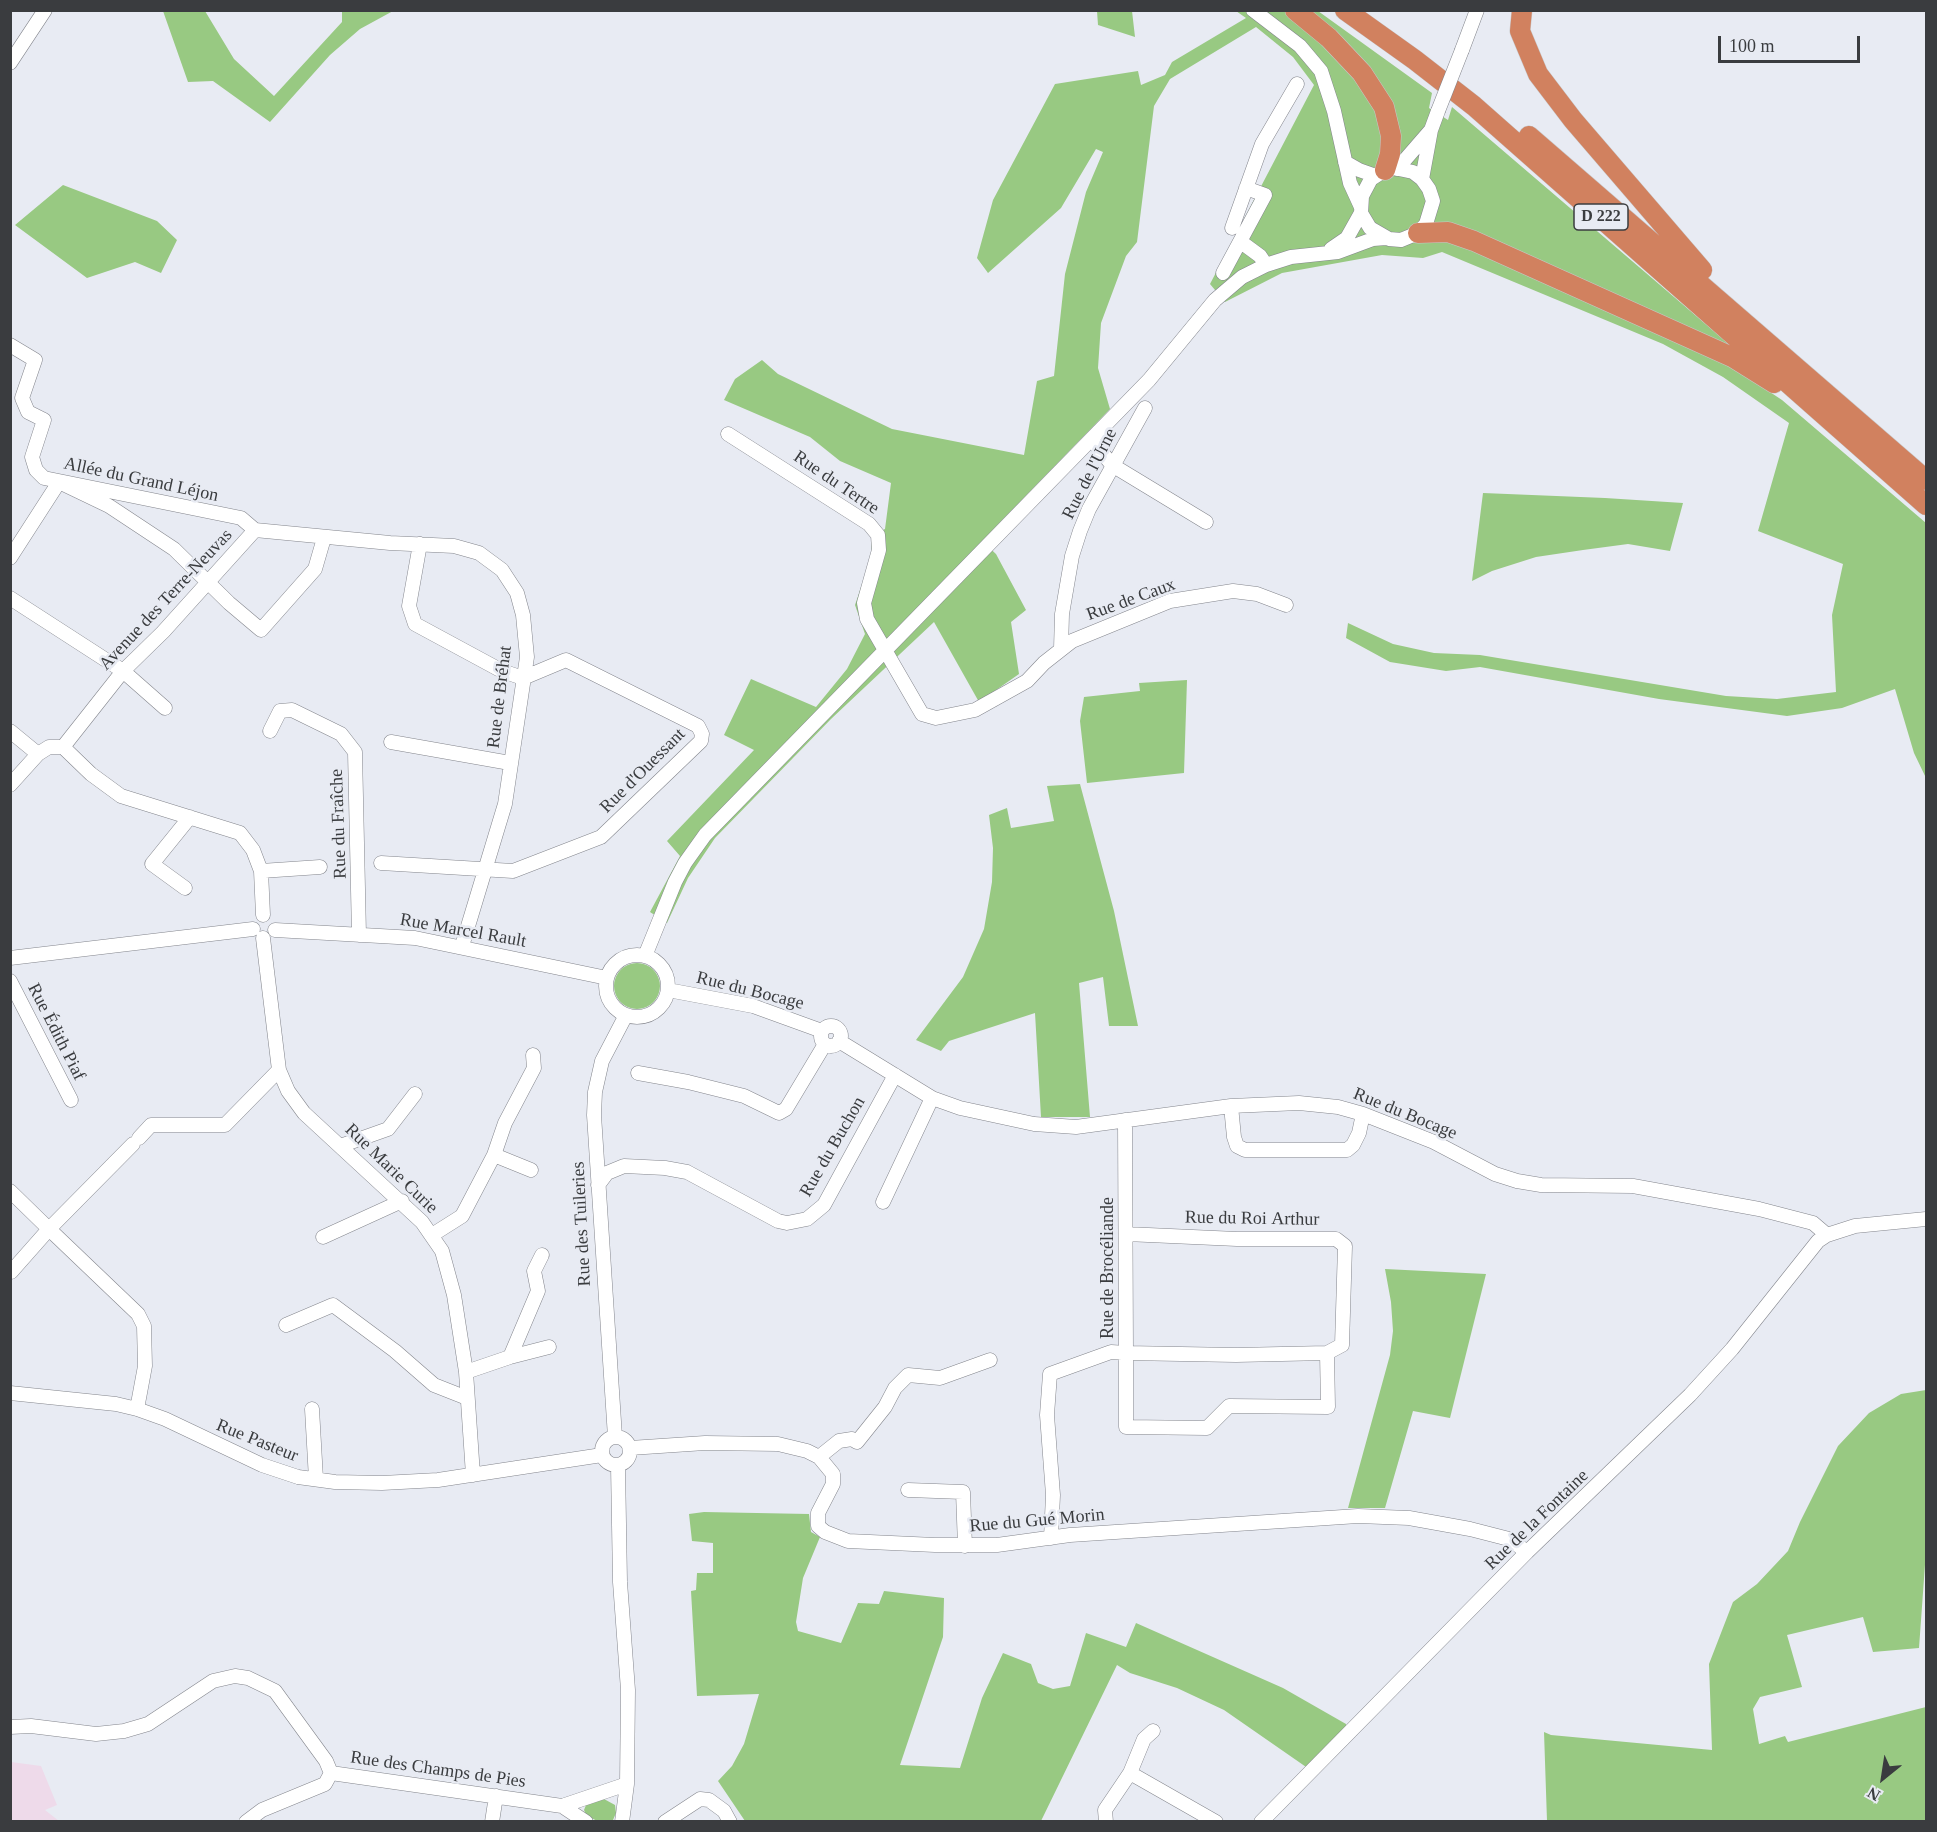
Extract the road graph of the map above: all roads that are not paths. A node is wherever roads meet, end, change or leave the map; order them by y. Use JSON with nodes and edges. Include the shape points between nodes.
{"nodes":[{"id":1,"x":45,"y":10,"type":"edge"},
{"id":2,"x":1253,"y":10,"type":"edge"},
{"id":3,"x":1295,"y":10,"type":"edge"},
{"id":4,"x":1345,"y":10,"type":"edge"},
{"id":5,"x":1370,"y":10,"type":"edge"},
{"id":6,"x":1477,"y":10,"type":"edge"},
{"id":7,"x":1522,"y":10,"type":"edge"},
{"id":8,"x":10,"y":63,"type":"edge"},
{"id":9,"x":1297,"y":84,"type":"dead end"},
{"id":10,"x":1431,"y":130,"type":"junction"},
{"id":11,"x":1344,"y":162,"type":"junction"},
{"id":12,"x":1386,"y":171,"type":"junction"},
{"id":13,"x":1422,"y":179,"type":"junction"},
{"id":14,"x":1246,"y":188,"type":"junction"},
{"id":15,"x":1361,"y":210,"type":"junction"},
{"id":16,"x":1232,"y":228,"type":"dead end"},
{"id":17,"x":1418,"y":233,"type":"junction"},
{"id":18,"x":1386,"y":238,"type":"junction"},
{"id":19,"x":1241,"y":242,"type":"junction"},
{"id":20,"x":1326,"y":251,"type":"junction"},
{"id":21,"x":1266,"y":264,"type":"junction"},
{"id":22,"x":1222,"y":273,"type":"dead end"},
{"id":23,"x":10,"y":345,"type":"edge"},
{"id":24,"x":1774,"y":346,"type":"junction"},
{"id":25,"x":1145,"y":408,"type":"dead end"},
{"id":26,"x":728,"y":434,"type":"dead end"},
{"id":27,"x":1847,"y":435,"type":"junction"},
{"id":28,"x":1092,"y":440,"type":"junction"},
{"id":29,"x":1112,"y":465,"type":"junction"},
{"id":30,"x":1926,"y":480,"type":"edge"},
{"id":31,"x":59,"y":482,"type":"junction"},
{"id":32,"x":1926,"y":505,"type":"edge"},
{"id":33,"x":1206,"y":522,"type":"dead end"},
{"id":34,"x":255,"y":530,"type":"junction"},
{"id":35,"x":324,"y":538,"type":"junction"},
{"id":36,"x":390,"y":543,"type":"joint"},
{"id":37,"x":420,"y":544,"type":"junction"},
{"id":38,"x":10,"y":558,"type":"edge"},
{"id":39,"x":208,"y":581,"type":"junction"},
{"id":40,"x":10,"y":598,"type":"edge"},
{"id":41,"x":1286,"y":605,"type":"dead end"},
{"id":42,"x":1061,"y":649,"type":"junction"},
{"id":43,"x":885,"y":653,"type":"junction"},
{"id":44,"x":123,"y":671,"type":"junction"},
{"id":45,"x":523,"y":678,"type":"junction"},
{"id":46,"x":165,"y":708,"type":"dead end"},
{"id":47,"x":10,"y":730,"type":"edge"},
{"id":48,"x":270,"y":731,"type":"dead end"},
{"id":49,"x":391,"y":742,"type":"dead end"},
{"id":50,"x":63,"y":747,"type":"junction"},
{"id":51,"x":38,"y":754,"type":"junction"},
{"id":52,"x":510,"y":763,"type":"junction"},
{"id":53,"x":10,"y":785,"type":"edge"},
{"id":54,"x":190,"y":817,"type":"junction"},
{"id":55,"x":381,"y":863,"type":"dead end"},
{"id":56,"x":320,"y":867,"type":"dead end"},
{"id":57,"x":484,"y":868,"type":"junction"},
{"id":58,"x":261,"y":871,"type":"junction"},
{"id":59,"x":185,"y":888,"type":"dead end"},
{"id":60,"x":264,"y":932,"type":"junction"},
{"id":61,"x":359,"y":935,"type":"junction"},
{"id":62,"x":462,"y":946,"type":"junction"},
{"id":63,"x":645,"y":956,"type":"junction"},
{"id":64,"x":10,"y":958,"type":"edge"},
{"id":65,"x":607,"y":978,"type":"junction"},
{"id":66,"x":10,"y":981,"type":"edge"},
{"id":67,"x":668,"y":990,"type":"junction"},
{"id":68,"x":626,"y":1015,"type":"junction"},
{"id":69,"x":823,"y":1037,"type":"junction"},
{"id":70,"x":533,"y":1054,"type":"dead end"},
{"id":71,"x":279,"y":1070,"type":"junction"},
{"id":72,"x":638,"y":1073,"type":"dead end"},
{"id":73,"x":895,"y":1075,"type":"junction"},
{"id":74,"x":415,"y":1094,"type":"dead end"},
{"id":75,"x":932,"y":1098,"type":"junction"},
{"id":76,"x":70,"y":1100,"type":"dead end"},
{"id":77,"x":1231,"y":1106,"type":"junction"},
{"id":78,"x":1363,"y":1114,"type":"junction"},
{"id":79,"x":1125,"y":1120,"type":"junction"},
{"id":80,"x":340,"y":1146,"type":"junction"},
{"id":81,"x":596,"y":1152,"type":"junction"},
{"id":82,"x":494,"y":1155,"type":"junction"},
{"id":83,"x":624,"y":1166,"type":"junction"},
{"id":84,"x":531,"y":1170,"type":"dead end"},
{"id":85,"x":598,"y":1185,"type":"junction"},
{"id":86,"x":10,"y":1191,"type":"edge"},
{"id":87,"x":402,"y":1201,"type":"junction"},
{"id":88,"x":883,"y":1203,"type":"dead end"},
{"id":89,"x":1926,"y":1219,"type":"edge"},
{"id":90,"x":49,"y":1229,"type":"junction"},
{"id":91,"x":432,"y":1234,"type":"junction"},
{"id":92,"x":1126,"y":1234,"type":"junction"},
{"id":93,"x":1827,"y":1235,"type":"junction"},
{"id":94,"x":323,"y":1236,"type":"dead end"},
{"id":95,"x":542,"y":1255,"type":"dead end"},
{"id":96,"x":10,"y":1272,"type":"edge"},
{"id":97,"x":286,"y":1325,"type":"dead end"},
{"id":98,"x":549,"y":1347,"type":"dead end"},
{"id":99,"x":1126,"y":1353,"type":"junction"},
{"id":100,"x":1327,"y":1353,"type":"junction"},
{"id":101,"x":510,"y":1357,"type":"junction"},
{"id":102,"x":990,"y":1360,"type":"dead end"},
{"id":103,"x":466,"y":1372,"type":"junction"},
{"id":104,"x":10,"y":1393,"type":"edge"},
{"id":105,"x":467,"y":1398,"type":"junction"},
{"id":106,"x":137,"y":1409,"type":"junction"},
{"id":107,"x":312,"y":1409,"type":"dead end"},
{"id":108,"x":615,"y":1437,"type":"junction"},
{"id":109,"x":630,"y":1448,"type":"junction"},
{"id":110,"x":602,"y":1455,"type":"junction"},
{"id":111,"x":819,"y":1457,"type":"junction"},
{"id":112,"x":618,"y":1466,"type":"junction"},
{"id":113,"x":473,"y":1474,"type":"junction"},
{"id":114,"x":316,"y":1479,"type":"junction"},
{"id":115,"x":908,"y":1490,"type":"dead end"},
{"id":116,"x":1051,"y":1538,"type":"junction"},
{"id":117,"x":965,"y":1546,"type":"junction"},
{"id":118,"x":1527,"y":1552,"type":"junction"},
{"id":119,"x":10,"y":1727,"type":"edge"},
{"id":120,"x":1153,"y":1731,"type":"dead end"},
{"id":121,"x":331,"y":1773,"type":"junction"},
{"id":122,"x":1130,"y":1773,"type":"junction"},
{"id":123,"x":627,"y":1784,"type":"junction"},
{"id":124,"x":496,"y":1796,"type":"junction"},
{"id":125,"x":562,"y":1806,"type":"junction"},
{"id":126,"x":246,"y":1821,"type":"edge"},
{"id":127,"x":492,"y":1821,"type":"edge"},
{"id":128,"x":586,"y":1821,"type":"edge"},
{"id":129,"x":622,"y":1821,"type":"edge"},
{"id":130,"x":665,"y":1821,"type":"edge"},
{"id":131,"x":730,"y":1821,"type":"edge"},
{"id":132,"x":1106,"y":1821,"type":"edge"},
{"id":133,"x":1216,"y":1821,"type":"edge"},
{"id":134,"x":1262,"y":1821,"type":"edge"}],
"edges":[{"from":1,"to":8,"type":"street"},
{"from":2,"to":11,"type":"street","via":[[1300,46],[1321,71],[1333,104]]},
{"from":3,"to":12,"type":"highway","via":[[1362,73],[1384,107],[1391,136]]},
{"from":4,"to":27,"type":"highway","number":"D 222","via":[[1482,113]]},
{"from":5,"to":24,"type":"highway","number":"D 222","via":[[1477,91]]},
{"from":6,"to":10,"type":"street","bridge":true},
{"from":7,"to":24,"type":"highway","via":[[1523,41],[1551,92],[1692,261]]},
{"from":9,"to":14,"type":"street","via":[[1262,144]]},
{"from":10,"to":12,"type":"street"},
{"from":10,"to":13,"type":"street"},
{"from":11,"to":12,"type":"street","via":[[1359,170]]},
{"from":11,"to":15,"type":"street"},
{"from":12,"to":13,"type":"street","via":[[1413,172]]},
{"from":12,"to":15,"type":"street","via":[[1366,186]]},
{"from":13,"to":17,"type":"street","via":[[1430,189],[1432,207]]},
{"from":14,"to":16,"type":"street"},
{"from":14,"to":19,"type":"street","via":[[1265,195]]},
{"from":15,"to":18,"type":"street","via":[[1370,228]]},
{"from":15,"to":20,"type":"street","via":[[1347,238]]},
{"from":17,"to":18,"type":"street","via":[[1401,240]]},
{"from":17,"to":27,"type":"highway","via":[[1448,232],[1474,241],[1734,358]]},
{"from":18,"to":20,"type":"street","via":[[1338,252]]},
{"from":19,"to":21,"type":"street"},
{"from":19,"to":22,"type":"street"},
{"from":20,"to":21,"type":"street"},
{"from":21,"to":28,"type":"street","via":[[1242,277],[1215,300],[1176,350]]},
{"from":23,"to":31,"type":"street","name":"Allée du Grand Léjon","via":[[36,360],[22,398],[28,412],[44,420],[32,457],[44,478]]},
{"from":24,"to":30,"type":"highway","number":"D 222"},
{"from":25,"to":29,"type":"street","name":"Rue de l'Urne"},
{"from":26,"to":43,"type":"street","name":"Rue du Tertre","via":[[868,524],[878,535],[879,550],[864,603],[867,619]]},
{"from":27,"to":32,"type":"highway","number":"D 222"},
{"from":28,"to":29,"type":"street"},
{"from":28,"to":43,"type":"street"},
{"from":29,"to":33,"type":"street"},
{"from":29,"to":42,"type":"street","name":"Rue de l'Urne","via":[[1089,509],[1072,556],[1060,626]]},
{"from":31,"to":34,"type":"street","name":"Allée du Grand Léjon","via":[[241,518]]},
{"from":31,"to":38,"type":"street"},
{"from":31,"to":39,"type":"street","via":[[109,506],[164,543]]},
{"from":34,"to":35,"type":"street","name":"Avenue des Terre-Neuvas"},
{"from":34,"to":39,"type":"street","name":"Avenue des Terre-Neuvas"},
{"from":35,"to":36,"type":"street","name":"Avenue des Terre-Neuvas"},
{"from":35,"to":39,"type":"street","via":[[315,569],[261,630]]},
{"from":36,"to":37,"type":"street","name":"Rue de Bréhat"},
{"from":37,"to":45,"type":"street","name":"Rue de Bréhat","via":[[454,546],[479,553],[502,570],[517,593],[523,615],[527,657]]},
{"from":37,"to":45,"type":"street","via":[[409,606],[415,624],[502,671]]},
{"from":39,"to":44,"type":"street","name":"Avenue des Terre-Neuvas"},
{"from":40,"to":44,"type":"street"},
{"from":41,"to":42,"type":"street","name":"Rue de Caux","via":[[1257,594],[1233,591],[1170,601]]},
{"from":42,"to":43,"type":"street","via":[[1027,681],[995,701],[975,710],[936,718],[922,714]]},
{"from":43,"to":63,"type":"street","via":[[705,835],[675,882]]},
{"from":44,"to":46,"type":"street"},
{"from":44,"to":50,"type":"street","name":"Avenue des Terre-Neuvas"},
{"from":45,"to":52,"type":"street","name":"Rue de Bréhat"},
{"from":45,"to":57,"type":"street","name":"Rue d'Ouessant","via":[[566,660],[698,726],[701,741],[601,837],[513,871]]},
{"from":47,"to":51,"type":"street"},
{"from":48,"to":61,"type":"street","name":"Rue du Fraîche","via":[[280,711],[292,710],[341,734],[355,752]]},
{"from":49,"to":52,"type":"street"},
{"from":50,"to":51,"type":"street","via":[[49,747]]},
{"from":50,"to":54,"type":"street","via":[[121,796]]},
{"from":51,"to":53,"type":"street"},
{"from":52,"to":57,"type":"street","name":"Rue de Bréhat","via":[[505,804]]},
{"from":54,"to":58,"type":"street","via":[[240,833],[253,850]]},
{"from":54,"to":59,"type":"street","via":[[152,864]]},
{"from":55,"to":57,"type":"street"},
{"from":56,"to":58,"type":"street"},
{"from":57,"to":62,"type":"street","name":"Rue de Bréhat"},
{"from":58,"to":60,"type":"street","via":[[263,915],[272,919]]},
{"from":60,"to":61,"type":"street","name":"Rue Marcel Rault"},
{"from":60,"to":64,"type":"street","name":"Rue Marcel Rault"},
{"from":60,"to":71,"type":"street","name":"Rue Marie Curie"},
{"from":61,"to":62,"type":"street","name":"Rue Marcel Rault"},
{"from":62,"to":65,"type":"street","name":"Rue Marcel Rault"},
{"from":63,"to":65,"type":"street","via":[[621,959]]},
{"from":63,"to":67,"type":"street","via":[[663,969]]},
{"from":65,"to":68,"type":"street","via":[[609,1001]]},
{"from":66,"to":76,"type":"street","name":"Rue Édith Piaf"},
{"from":67,"to":68,"type":"street","via":[[657,1010],[637,1017]]},
{"from":67,"to":69,"type":"street","name":"Rue du Bocage","via":[[753,1006]]},
{"from":68,"to":81,"type":"street","name":"Rue des Tuileries","via":[[606,1049],[598,1074]]},
{"from":69,"to":72,"type":"street","via":[[786,1109],[779,1113],[744,1096]]},
{"from":69,"to":73,"type":"street","name":"Rue du Bocage","via":[[830,1025],[836,1027],[841,1035],[839,1041]]},
{"from":70,"to":82,"type":"street","via":[[534,1068],[505,1123]]},
{"from":71,"to":80,"type":"street","name":"Rue Marie Curie","via":[[304,1113]]},
{"from":71,"to":90,"type":"street","via":[[225,1125],[151,1125]]},
{"from":73,"to":75,"type":"street","name":"Rue du Bocage"},
{"from":73,"to":83,"type":"street","name":"Rue du Buchon","via":[[824,1205],[807,1219],[778,1221],[687,1172]]},
{"from":74,"to":80,"type":"street","via":[[388,1129]]},
{"from":75,"to":79,"type":"street","name":"Rue du Bocage","via":[[1034,1124],[1076,1127]]},
{"from":75,"to":88,"type":"street"},
{"from":77,"to":78,"type":"street","name":"Rue du Bocage","via":[[1299,1103]]},
{"from":77,"to":78,"type":"street","via":[[1234,1137],[1237,1146],[1245,1150],[1347,1150],[1359,1132]]},
{"from":77,"to":79,"type":"street","name":"Rue du Bocage"},
{"from":78,"to":93,"type":"street","name":"Rue du Bocage","via":[[1517,1181],[1633,1186],[1759,1209],[1813,1223]]},
{"from":79,"to":92,"type":"street","name":"Rue de Brocéliande"},
{"from":80,"to":87,"type":"street","name":"Rue Marie Curie"},
{"from":81,"to":83,"type":"street","name":"Rue du Buchon"},
{"from":81,"to":85,"type":"street","name":"Rue des Tuileries"},
{"from":82,"to":84,"type":"street"},
{"from":82,"to":91,"type":"street","via":[[462,1216]]},
{"from":83,"to":85,"type":"street","via":[[607,1173]]},
{"from":85,"to":108,"type":"street","name":"Rue des Tuileries"},
{"from":86,"to":90,"type":"street"},
{"from":87,"to":91,"type":"street","name":"Rue Marie Curie"},
{"from":87,"to":94,"type":"street"},
{"from":89,"to":93,"type":"street","via":[[1855,1226]]},
{"from":90,"to":96,"type":"street"},
{"from":90,"to":106,"type":"street","via":[[138,1314],[144,1326],[145,1366]]},
{"from":91,"to":103,"type":"street","name":"Rue Marie Curie","via":[[442,1251],[454,1294]]},
{"from":92,"to":99,"type":"street","name":"Rue de Brocéliande"},
{"from":92,"to":100,"type":"street","name":"Rue du Roi Arthur","via":[[1336,1239],[1345,1246],[1342,1345]]},
{"from":93,"to":118,"type":"street","name":"Rue de la Fontaine","via":[[1810,1250],[1732,1349],[1690,1395]]},
{"from":95,"to":101,"type":"street","via":[[534,1270],[538,1291]]},
{"from":97,"to":105,"type":"street","via":[[333,1305],[434,1385]]},
{"from":98,"to":101,"type":"street"},
{"from":99,"to":100,"type":"street"},
{"from":99,"to":100,"type":"street","via":[[1126,1427],[1178,1428],[1207,1428],[1229,1406],[1328,1407]]},
{"from":99,"to":116,"type":"street","name":"Rue de Brocéliande","via":[[1111,1352],[1050,1374],[1047,1415],[1053,1496]]},
{"from":101,"to":103,"type":"street"},
{"from":102,"to":111,"type":"street","via":[[940,1378],[908,1375],[857,1442],[852,1439],[834,1443]]},
{"from":103,"to":105,"type":"street","name":"Rue Marie Curie"},
{"from":104,"to":106,"type":"street","name":"Rue Pasteur"},
{"from":105,"to":113,"type":"street","name":"Rue Marie Curie"},
{"from":106,"to":114,"type":"street","name":"Rue Pasteur","via":[[262,1466]]},
{"from":107,"to":114,"type":"street"},
{"from":108,"to":109,"type":"street"},
{"from":108,"to":110,"type":"street","via":[[605,1442]]},
{"from":109,"to":111,"type":"street","via":[[778,1444]]},
{"from":109,"to":112,"type":"street","via":[[626,1461]]},
{"from":110,"to":112,"type":"street"},
{"from":110,"to":113,"type":"street","name":"Rue Pasteur"},
{"from":111,"to":117,"type":"street","name":"Rue du Gué Morin","via":[[833,1474],[833,1484],[818,1513],[818,1526],[825,1532],[848,1541]]},
{"from":112,"to":123,"type":"street","via":[[620,1582],[628,1690]]},
{"from":113,"to":114,"type":"street","name":"Rue Pasteur","via":[[382,1483]]},
{"from":115,"to":117,"type":"street","via":[[963,1492]]},
{"from":116,"to":117,"type":"street","name":"Rue du Gué Morin"},
{"from":116,"to":118,"type":"street","name":"Rue du Gué Morin","via":[[1368,1516],[1409,1518],[1470,1529],[1509,1539]]},
{"from":118,"to":134,"type":"street","name":"Rue de la Fontaine"},
{"from":119,"to":121,"type":"street","name":"Rue des Champs de Pies","via":[[96,1734],[124,1731],[148,1724],[213,1681],[242,1677],[275,1691]]},
{"from":120,"to":122,"type":"street","via":[[1144,1739]]},
{"from":121,"to":124,"type":"street","name":"Rue des Champs de Pies"},
{"from":121,"to":126,"type":"street","via":[[326,1784],[262,1809]]},
{"from":122,"to":132,"type":"street","via":[[1105,1810]]},
{"from":122,"to":133,"type":"street"},
{"from":123,"to":125,"type":"street"},
{"from":123,"to":129,"type":"street"},
{"from":124,"to":125,"type":"street","name":"Rue des Champs de Pies"},
{"from":124,"to":127,"type":"street"},
{"from":125,"to":128,"type":"street"},
{"from":130,"to":131,"type":"street","via":[[700,1799],[709,1800],[724,1811]]}]}
